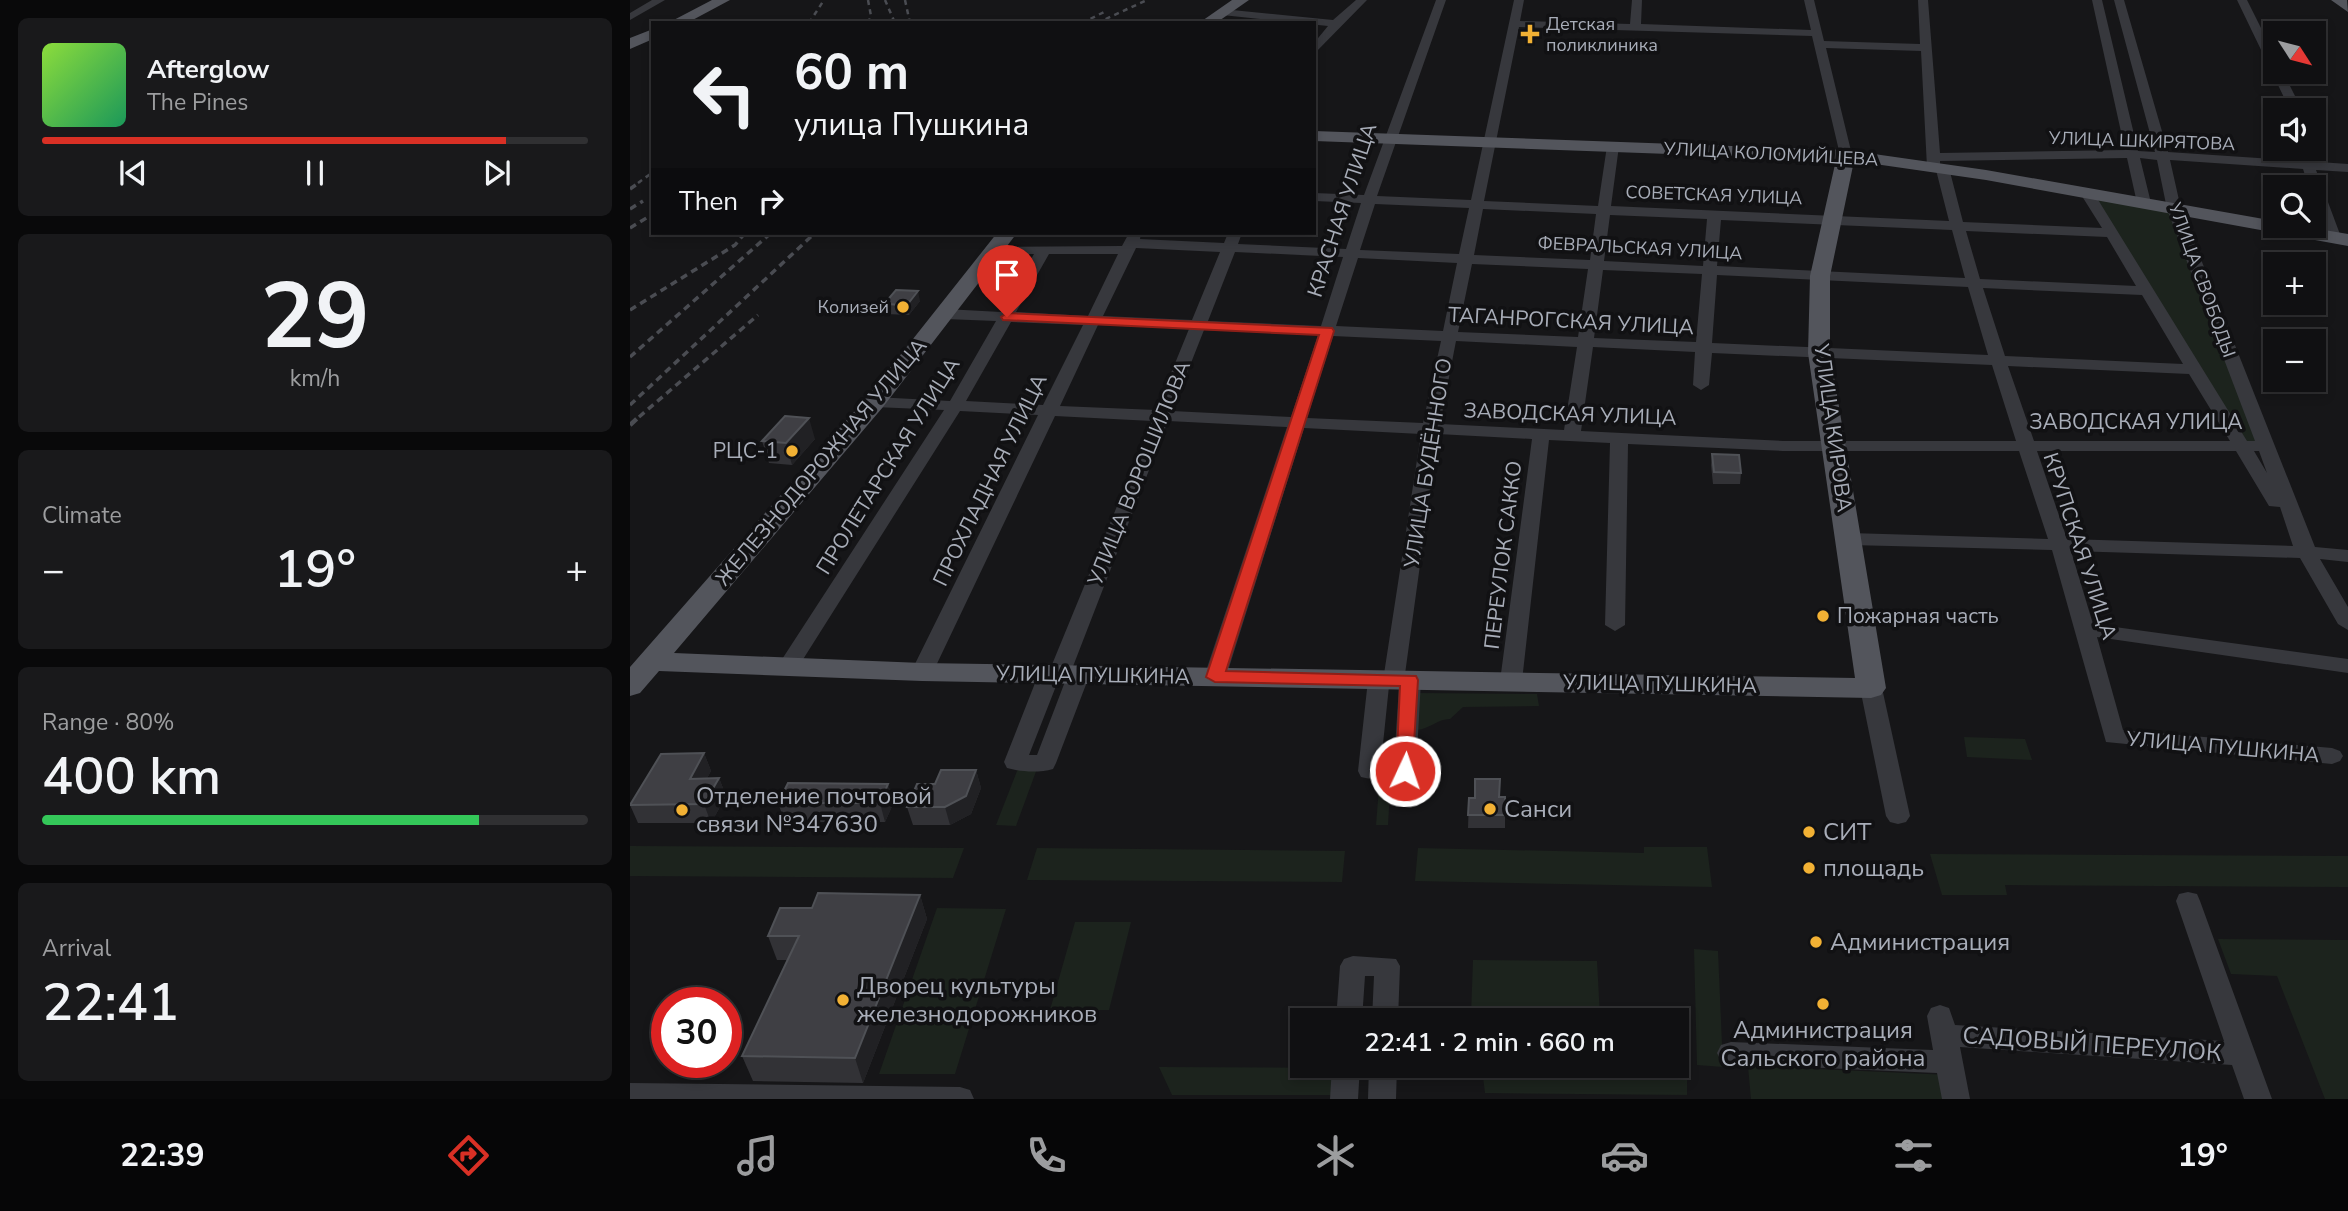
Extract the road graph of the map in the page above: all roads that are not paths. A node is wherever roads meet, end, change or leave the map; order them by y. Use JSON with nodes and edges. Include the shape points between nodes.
{"nodes":[{"id":1,"x":660,"y":0,"type":"edge"},
{"id":2,"x":723,"y":0,"type":"edge"},
{"id":3,"x":1242,"y":0,"type":"edge"},
{"id":4,"x":1362,"y":0,"type":"edge"},
{"id":5,"x":1441,"y":0,"type":"edge"},
{"id":6,"x":1519,"y":0,"type":"edge"},
{"id":7,"x":1637,"y":0,"type":"edge"},
{"id":8,"x":1809,"y":0,"type":"edge"},
{"id":9,"x":1923,"y":0,"type":"edge"},
{"id":10,"x":2097,"y":0,"type":"edge"},
{"id":11,"x":2119,"y":0,"type":"edge"},
{"id":12,"x":2242,"y":0,"type":"edge"},
{"id":13,"x":2338,"y":0,"type":"edge"},
{"id":14,"x":2348,"y":8,"type":"edge"},
{"id":15,"x":1222,"y":12,"type":"junction"},
{"id":16,"x":630,"y":17,"type":"edge"},
{"id":17,"x":680,"y":21,"type":"edge"},
{"id":18,"x":1209,"y":21,"type":"edge"},
{"id":19,"x":1308,"y":21,"type":"edge"},
{"id":20,"x":1316,"y":22,"type":"edge"},
{"id":21,"x":1336,"y":24,"type":"junction"},
{"id":22,"x":1514,"y":24,"type":"junction"},
{"id":23,"x":1635,"y":27,"type":"junction"},
{"id":24,"x":1818,"y":38,"type":"junction"},
{"id":25,"x":2263,"y":43,"type":"edge"},
{"id":26,"x":1926,"y":48,"type":"junction"},
{"id":27,"x":1316,"y":49,"type":"edge"},
{"id":28,"x":1316,"y":136,"type":"edge"},
{"id":29,"x":1389,"y":139,"type":"junction"},
{"id":30,"x":1489,"y":142,"type":"junction"},
{"id":31,"x":1613,"y":146,"type":"junction"},
{"id":32,"x":1846,"y":155,"type":"junction"},
{"id":33,"x":2132,"y":155,"type":"junction"},
{"id":34,"x":2163,"y":156,"type":"junction"},
{"id":35,"x":1937,"y":164,"type":"junction"},
{"id":36,"x":2308,"y":166,"type":"junction"},
{"id":37,"x":2348,"y":169,"type":"edge"},
{"id":38,"x":2087,"y":193,"type":"junction"},
{"id":39,"x":1316,"y":197,"type":"edge"},
{"id":40,"x":1370,"y":199,"type":"junction"},
{"id":41,"x":2144,"y":203,"type":"junction"},
{"id":42,"x":1477,"y":204,"type":"junction"},
{"id":43,"x":1604,"y":209,"type":"junction"},
{"id":44,"x":2174,"y":209,"type":"junction"},
{"id":45,"x":1714,"y":214,"type":"junction"},
{"id":46,"x":1832,"y":219,"type":"junction"},
{"id":47,"x":1956,"y":226,"type":"junction"},
{"id":48,"x":2112,"y":233,"type":"junction"},
{"id":49,"x":2341,"y":238,"type":"edge"},
{"id":50,"x":1232,"y":240,"type":"edge"},
{"id":51,"x":1000,"y":241,"type":"edge"},
{"id":52,"x":1131,"y":242,"type":"edge"},
{"id":53,"x":1044,"y":250,"type":"junction"},
{"id":54,"x":1352,"y":254,"type":"junction"},
{"id":55,"x":1465,"y":259,"type":"junction"},
{"id":56,"x":1596,"y":265,"type":"junction"},
{"id":57,"x":1710,"y":271,"type":"junction"},
{"id":58,"x":1820,"y":276,"type":"junction"},
{"id":59,"x":1974,"y":283,"type":"junction"},
{"id":60,"x":2147,"y":291,"type":"junction"},
{"id":61,"x":945,"y":314,"type":"junction"},
{"id":62,"x":1007,"y":317,"type":"junction"},
{"id":63,"x":1093,"y":321,"type":"junction"},
{"id":64,"x":1198,"y":325,"type":"junction"},
{"id":65,"x":1327,"y":331,"type":"junction"},
{"id":66,"x":1449,"y":337,"type":"junction"},
{"id":67,"x":1585,"y":343,"type":"junction"},
{"id":68,"x":1705,"y":348,"type":"junction"},
{"id":69,"x":1819,"y":353,"type":"junction"},
{"id":70,"x":1998,"y":361,"type":"junction"},
{"id":71,"x":2195,"y":369,"type":"junction"},
{"id":72,"x":1701,"y":385,"type":"dead end"},
{"id":73,"x":875,"y":402,"type":"junction"},
{"id":74,"x":955,"y":406,"type":"junction"},
{"id":75,"x":1049,"y":410,"type":"junction"},
{"id":76,"x":1162,"y":416,"type":"junction"},
{"id":77,"x":1297,"y":423,"type":"junction"},
{"id":78,"x":1430,"y":430,"type":"junction"},
{"id":79,"x":1541,"y":435,"type":"junction"},
{"id":80,"x":1572,"y":436,"type":"junction"},
{"id":81,"x":1619,"y":438,"type":"junction"},
{"id":82,"x":1832,"y":444,"type":"junction"},
{"id":83,"x":2024,"y":444,"type":"junction"},
{"id":84,"x":2241,"y":445,"type":"junction"},
{"id":85,"x":2263,"y":446,"type":"junction"},
{"id":86,"x":1850,"y":539,"type":"junction"},
{"id":87,"x":2060,"y":544,"type":"junction"},
{"id":88,"x":2307,"y":552,"type":"junction"},
{"id":89,"x":2348,"y":556,"type":"edge"},
{"id":90,"x":2348,"y":624,"type":"edge"},
{"id":91,"x":1615,"y":625,"type":"dead end"},
{"id":92,"x":2084,"y":629,"type":"junction"},
{"id":93,"x":652,"y":661,"type":"junction"},
{"id":94,"x":2348,"y":666,"type":"edge"},
{"id":95,"x":788,"y":667,"type":"junction"},
{"id":96,"x":922,"y":672,"type":"junction"},
{"id":97,"x":1063,"y":674,"type":"junction"},
{"id":98,"x":1215,"y":677,"type":"junction"},
{"id":99,"x":1394,"y":680,"type":"junction"},
{"id":100,"x":1511,"y":681,"type":"junction"},
{"id":101,"x":630,"y":686,"type":"edge"},
{"id":102,"x":1871,"y":688,"type":"junction"},
{"id":103,"x":2114,"y":737,"type":"joint"},
{"id":104,"x":2332,"y":756,"type":"dead end"},
{"id":105,"x":1898,"y":816,"type":"dead end"},
{"id":106,"x":2188,"y":901,"type":"dead end"},
{"id":107,"x":1350,"y":1008,"type":"edge"},
{"id":108,"x":1385,"y":1008,"type":"edge"},
{"id":109,"x":1731,"y":1053,"type":"dead end"},
{"id":110,"x":2242,"y":1054,"type":"junction"},
{"id":111,"x":1948,"y":1062,"type":"junction"},
{"id":112,"x":1345,"y":1078,"type":"edge"},
{"id":113,"x":1383,"y":1078,"type":"edge"},
{"id":114,"x":630,"y":1096,"type":"edge"},
{"id":115,"x":960,"y":1099,"type":"edge"},
{"id":116,"x":1344,"y":1099,"type":"edge"},
{"id":117,"x":1382,"y":1099,"type":"edge"},
{"id":118,"x":1956,"y":1099,"type":"edge"},
{"id":119,"x":2258,"y":1099,"type":"edge"}],
"edges":[{"from":1,"to":16,"type":"street"},
{"from":2,"to":17,"type":"main road"},
{"from":3,"to":15,"type":"main road"},
{"from":4,"to":21,"type":"street"},
{"from":5,"to":29,"type":"street","name":"КРАСНАЯ УЛИЦА"},
{"from":6,"to":22,"type":"street","name":"УЛИЦА БУДЁННОГО"},
{"from":7,"to":23,"type":"street"},
{"from":8,"to":24,"type":"street","name":"УЛИЦА КИРОВА"},
{"from":9,"to":26,"type":"street","name":"КРУПСКАЯ УЛИЦА"},
{"from":10,"to":33,"type":"street","name":"УЛИЦА СВОБОДЫ"},
{"from":11,"to":34,"type":"street","name":"УЛИЦА СВОБОДЫ"},
{"from":12,"to":25,"type":"street"},
{"from":13,"to":14,"type":"main road"},
{"from":15,"to":18,"type":"main road"},
{"from":15,"to":19,"type":"street"},
{"from":20,"to":21,"type":"street"},
{"from":21,"to":27,"type":"street"},
{"from":22,"to":23,"type":"street"},
{"from":22,"to":30,"type":"street","name":"УЛИЦА БУДЁННОГО"},
{"from":23,"to":24,"type":"street"},
{"from":24,"to":26,"type":"street"},
{"from":24,"to":32,"type":"street","name":"УЛИЦА КИРОВА"},
{"from":26,"to":35,"type":"street","name":"КРУПСКАЯ УЛИЦА"},
{"from":28,"to":29,"type":"main road","name":"УЛИЦА КОЛОМИЙЦЕВА"},
{"from":29,"to":30,"type":"main road","name":"УЛИЦА КОЛОМИЙЦЕВА"},
{"from":29,"to":40,"type":"street","name":"КРАСНАЯ УЛИЦА"},
{"from":30,"to":31,"type":"main road","name":"УЛИЦА КОЛОМИЙЦЕВА"},
{"from":30,"to":42,"type":"street","name":"УЛИЦА БУДЁННОГО"},
{"from":31,"to":32,"type":"main road","name":"УЛИЦА КОЛОМИЙЦЕВА"},
{"from":31,"to":43,"type":"street"},
{"from":32,"to":35,"type":"main road","name":"УЛИЦА КОЛОМИЙЦЕВА"},
{"from":32,"to":46,"type":"main road","name":"УЛИЦА КИРОВА"},
{"from":33,"to":34,"type":"street","name":"УЛИЦА ШКИРЯТОВА"},
{"from":33,"to":35,"type":"street","name":"УЛИЦА ШКИРЯТОВА"},
{"from":33,"to":41,"type":"street","name":"УЛИЦА СВОБОДЫ"},
{"from":34,"to":36,"type":"street","name":"УЛИЦА ШКИРЯТОВА"},
{"from":34,"to":44,"type":"street","name":"УЛИЦА СВОБОДЫ"},
{"from":35,"to":38,"type":"main road","name":"УЛИЦА КОЛОМИЙЦЕВА"},
{"from":35,"to":47,"type":"street","name":"КРУПСКАЯ УЛИЦА"},
{"from":36,"to":37,"type":"street","name":"УЛИЦА ШКИРЯТОВА"},
{"from":36,"to":49,"type":"street"},
{"from":38,"to":41,"type":"main road","name":"УЛИЦА КОЛОМИЙЦЕВА"},
{"from":38,"to":48,"type":"street","name":"УЛИЦА СВОБОДЫ"},
{"from":39,"to":40,"type":"street","name":"СОВЕТСКАЯ УЛИЦА"},
{"from":40,"to":42,"type":"street","name":"СОВЕТСКАЯ УЛИЦА"},
{"from":40,"to":54,"type":"street","name":"КРАСНАЯ УЛИЦА"},
{"from":41,"to":44,"type":"main road","name":"УЛИЦА КОЛОМИЙЦЕВА"},
{"from":42,"to":43,"type":"street","name":"СОВЕТСКАЯ УЛИЦА"},
{"from":42,"to":55,"type":"street","name":"УЛИЦА БУДЁННОГО"},
{"from":43,"to":45,"type":"street","name":"СОВЕТСКАЯ УЛИЦА"},
{"from":43,"to":56,"type":"street"},
{"from":44,"to":49,"type":"main road","name":"УЛИЦА КОЛОМИЙЦЕВА"},
{"from":44,"to":85,"type":"street","name":"УЛИЦА СВОБОДЫ"},
{"from":45,"to":46,"type":"street","name":"СОВЕТСКАЯ УЛИЦА"},
{"from":45,"to":57,"type":"street"},
{"from":46,"to":47,"type":"street","name":"СОВЕТСКАЯ УЛИЦА"},
{"from":46,"to":58,"type":"main road","name":"УЛИЦА КИРОВА"},
{"from":47,"to":48,"type":"street","name":"СОВЕТСКАЯ УЛИЦА"},
{"from":47,"to":59,"type":"street","name":"КРУПСКАЯ УЛИЦА"},
{"from":48,"to":60,"type":"street","name":"УЛИЦА СВОБОДЫ"},
{"from":50,"to":52,"type":"street","name":"ФЕВРАЛЬСКАЯ УЛИЦА"},
{"from":50,"to":54,"type":"street","name":"ФЕВРАЛЬСКАЯ УЛИЦА"},
{"from":50,"to":64,"type":"street","name":"УЛИЦА ВОРОШИЛОВА"},
{"from":51,"to":53,"type":"street","name":"ФЕВРАЛЬСКАЯ УЛИЦА"},
{"from":51,"to":61,"type":"main road","name":"ЖЕЛЕЗНОДОРОЖНАЯ УЛИЦА"},
{"from":52,"to":53,"type":"street","name":"ФЕВРАЛЬСКАЯ УЛИЦА"},
{"from":52,"to":63,"type":"street","name":"ПРОХЛАДНАЯ УЛИЦА"},
{"from":53,"to":62,"type":"street","name":"ПРОЛЕТАРСКАЯ УЛИЦА"},
{"from":54,"to":55,"type":"street","name":"ФЕВРАЛЬСКАЯ УЛИЦА"},
{"from":54,"to":65,"type":"street","name":"КРАСНАЯ УЛИЦА"},
{"from":55,"to":56,"type":"street","name":"ФЕВРАЛЬСКАЯ УЛИЦА"},
{"from":55,"to":66,"type":"street","name":"УЛИЦА БУДЁННОГО"},
{"from":56,"to":57,"type":"street","name":"ФЕВРАЛЬСКАЯ УЛИЦА"},
{"from":56,"to":67,"type":"street"},
{"from":57,"to":58,"type":"street","name":"ФЕВРАЛЬСКАЯ УЛИЦА"},
{"from":57,"to":68,"type":"street"},
{"from":58,"to":59,"type":"street","name":"ФЕВРАЛЬСКАЯ УЛИЦА"},
{"from":58,"to":69,"type":"main road","name":"УЛИЦА КИРОВА"},
{"from":59,"to":60,"type":"street","name":"ФЕВРАЛЬСКАЯ УЛИЦА"},
{"from":59,"to":70,"type":"street","name":"КРУПСКАЯ УЛИЦА"},
{"from":60,"to":71,"type":"street","name":"УЛИЦА СВОБОДЫ"},
{"from":61,"to":62,"type":"street","name":"ТАГАНРОГСКАЯ УЛИЦА"},
{"from":61,"to":73,"type":"main road","name":"ЖЕЛЕЗНОДОРОЖНАЯ УЛИЦА"},
{"from":62,"to":63,"type":"street","name":"ТАГАНРОГСКАЯ УЛИЦА"},
{"from":62,"to":74,"type":"street","name":"ПРОЛЕТАРСКАЯ УЛИЦА"},
{"from":63,"to":64,"type":"street","name":"ТАГАНРОГСКАЯ УЛИЦА"},
{"from":63,"to":75,"type":"street","name":"ПРОХЛАДНАЯ УЛИЦА"},
{"from":64,"to":65,"type":"street","name":"ТАГАНРОГСКАЯ УЛИЦА"},
{"from":64,"to":76,"type":"street","name":"УЛИЦА ВОРОШИЛОВА"},
{"from":65,"to":66,"type":"street","name":"ТАГАНРОГСКАЯ УЛИЦА"},
{"from":65,"to":77,"type":"street","name":"КРАСНАЯ УЛИЦА"},
{"from":66,"to":67,"type":"street","name":"ТАГАНРОГСКАЯ УЛИЦА"},
{"from":66,"to":78,"type":"street","name":"УЛИЦА БУДЁННОГО"},
{"from":67,"to":68,"type":"street","name":"ТАГАНРОГСКАЯ УЛИЦА"},
{"from":67,"to":80,"type":"street"},
{"from":68,"to":69,"type":"street","name":"ТАГАНРОГСКАЯ УЛИЦА"},
{"from":68,"to":72,"type":"street"},
{"from":69,"to":70,"type":"street","name":"ТАГАНРОГСКАЯ УЛИЦА"},
{"from":69,"to":82,"type":"main road","name":"УЛИЦА КИРОВА"},
{"from":70,"to":71,"type":"street","name":"ТАГАНРОГСКАЯ УЛИЦА"},
{"from":70,"to":83,"type":"street","name":"КРУПСКАЯ УЛИЦА"},
{"from":71,"to":84,"type":"street","name":"УЛИЦА СВОБОДЫ"},
{"from":73,"to":74,"type":"street","name":"ЗАВОДСКАЯ УЛИЦА"},
{"from":73,"to":93,"type":"main road","name":"ЖЕЛЕЗНОДОРОЖНАЯ УЛИЦА"},
{"from":74,"to":75,"type":"street","name":"ЗАВОДСКАЯ УЛИЦА"},
{"from":74,"to":95,"type":"street","name":"ПРОЛЕТАРСКАЯ УЛИЦА"},
{"from":75,"to":76,"type":"street","name":"ЗАВОДСКАЯ УЛИЦА"},
{"from":75,"to":96,"type":"street","name":"ПРОХЛАДНАЯ УЛИЦА"},
{"from":76,"to":77,"type":"street","name":"ЗАВОДСКАЯ УЛИЦА"},
{"from":76,"to":97,"type":"street","name":"УЛИЦА ВОРОШИЛОВА"},
{"from":77,"to":78,"type":"street","name":"ЗАВОДСКАЯ УЛИЦА"},
{"from":77,"to":98,"type":"street","name":"КРАСНАЯ УЛИЦА"},
{"from":78,"to":79,"type":"street","name":"ЗАВОДСКАЯ УЛИЦА"},
{"from":78,"to":99,"type":"street","name":"УЛИЦА БУДЁННОГО"},
{"from":79,"to":80,"type":"street","name":"ЗАВОДСКАЯ УЛИЦА"},
{"from":79,"to":100,"type":"street","name":"ПЕРЕУЛОК САККО"},
{"from":80,"to":81,"type":"street","name":"ЗАВОДСКАЯ УЛИЦА"},
{"from":81,"to":82,"type":"street","name":"ЗАВОДСКАЯ УЛИЦА"},
{"from":81,"to":91,"type":"street"},
{"from":82,"to":83,"type":"street","name":"ЗАВОДСКАЯ УЛИЦА"},
{"from":82,"to":86,"type":"main road","name":"УЛИЦА КИРОВА"},
{"from":83,"to":84,"type":"street","name":"ЗАВОДСКАЯ УЛИЦА"},
{"from":83,"to":87,"type":"street","name":"КРУПСКАЯ УЛИЦА"},
{"from":84,"to":85,"type":"street","name":"ЗАВОДСКАЯ УЛИЦА"},
{"from":84,"to":88,"type":"street","name":"УЛИЦА СВОБОДЫ"},
{"from":85,"to":88,"type":"street","name":"УЛИЦА СВОБОДЫ"},
{"from":86,"to":87,"type":"street"},
{"from":86,"to":102,"type":"main road","name":"УЛИЦА КИРОВА"},
{"from":87,"to":88,"type":"street"},
{"from":87,"to":92,"type":"street","name":"КРУПСКАЯ УЛИЦА"},
{"from":88,"to":89,"type":"street"},
{"from":88,"to":90,"type":"street","name":"УЛИЦА СВОБОДЫ"},
{"from":92,"to":94,"type":"street"},
{"from":92,"to":103,"type":"street","name":"КРУПСКАЯ УЛИЦА"},
{"from":93,"to":95,"type":"main road","name":"УЛИЦА ПУШКИНА"},
{"from":93,"to":101,"type":"main road","name":"ЖЕЛЕЗНОДОРОЖНАЯ УЛИЦА"},
{"from":95,"to":96,"type":"main road","name":"УЛИЦА ПУШКИНА"},
{"from":96,"to":97,"type":"main road","name":"УЛИЦА ПУШКИНА"},
{"from":97,"to":98,"type":"main road","name":"УЛИЦА ПУШКИНА"},
{"from":98,"to":99,"type":"main road","name":"УЛИЦА ПУШКИНА"},
{"from":99,"to":100,"type":"main road","name":"УЛИЦА ПУШКИНА"},
{"from":100,"to":102,"type":"main road","name":"УЛИЦА ПУШКИНА"},
{"from":102,"to":105,"type":"street","name":"УЛИЦА КИРОВА"},
{"from":103,"to":104,"type":"street","name":"УЛИЦА ПУШКИНА"},
{"from":106,"to":110,"type":"street"},
{"from":107,"to":108,"type":"street","via":[[1353,966],[1387,966]]},
{"from":109,"to":111,"type":"street"},
{"from":110,"to":111,"type":"street","name":"САДОВЫЙ ПЕРЕУЛОК","via":[[1941,1026]]},
{"from":110,"to":119,"type":"street"},
{"from":111,"to":118,"type":"street"},
{"from":112,"to":116,"type":"street"},
{"from":113,"to":117,"type":"street"},
{"from":114,"to":115,"type":"street"}]}
